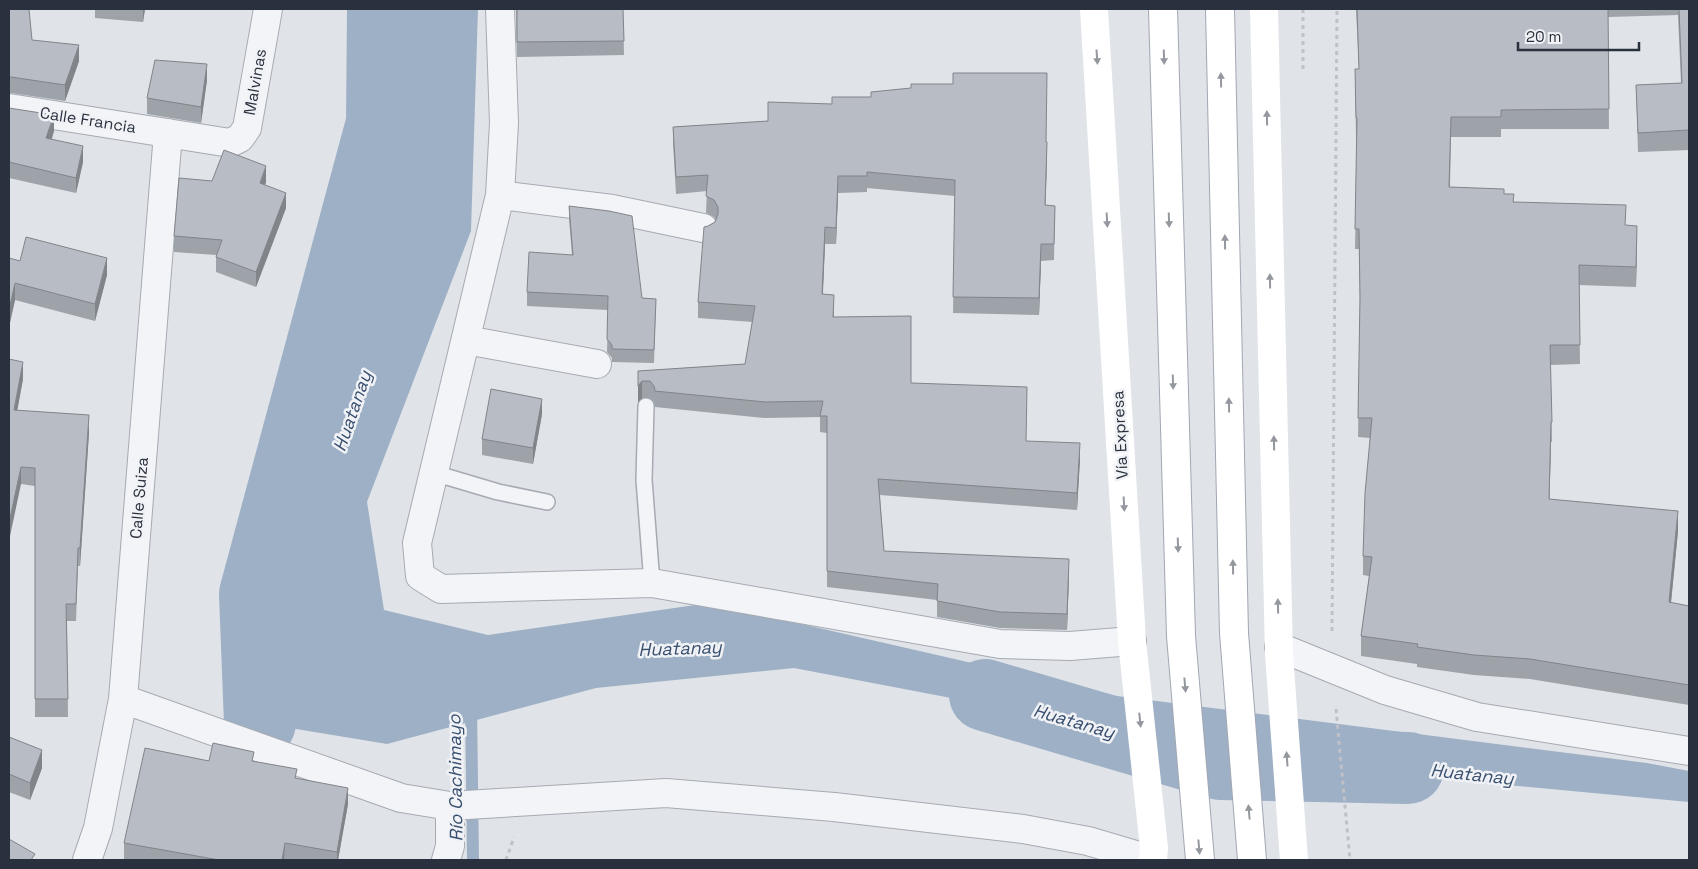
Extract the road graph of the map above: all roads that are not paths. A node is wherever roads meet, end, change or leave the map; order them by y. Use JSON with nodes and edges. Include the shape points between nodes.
{"nodes":[{"id":1,"x":268,"y":9,"type":"edge"},
{"id":2,"x":500,"y":9,"type":"edge"},
{"id":3,"x":1094,"y":9,"type":"edge"},
{"id":4,"x":1163,"y":9,"type":"edge"},
{"id":5,"x":1220,"y":9,"type":"edge"},
{"id":6,"x":1264,"y":9,"type":"edge"},
{"id":7,"x":9,"y":108,"type":"edge"},
{"id":8,"x":168,"y":133,"type":"junction"},
{"id":9,"x":500,"y":195,"type":"junction"},
{"id":10,"x":703,"y":228,"type":"edge"},
{"id":11,"x":466,"y":340,"type":"junction"},
{"id":12,"x":597,"y":364,"type":"dead end"},
{"id":13,"x":646,"y":406,"type":"dead end"},
{"id":14,"x":434,"y":474,"type":"junction"},
{"id":15,"x":547,"y":502,"type":"dead end"},
{"id":16,"x":652,"y":583,"type":"junction"},
{"id":17,"x":1133,"y":647,"type":"junction"},
{"id":18,"x":1279,"y":651,"type":"junction"},
{"id":19,"x":123,"y":699,"type":"junction"},
{"id":20,"x":1689,"y":751,"type":"edge"},
{"id":21,"x":450,"y":806,"type":"junction"},
{"id":22,"x":1153,"y":856,"type":"edge"},
{"id":23,"x":87,"y":860,"type":"edge"},
{"id":24,"x":446,"y":860,"type":"edge"},
{"id":25,"x":1200,"y":860,"type":"edge"},
{"id":26,"x":1252,"y":860,"type":"edge"},
{"id":27,"x":1294,"y":860,"type":"edge"}],
"edges":[{"from":1,"to":8,"type":"street","name":"Malvinas","via":[[247,128],[240,138],[230,143]]},
{"from":2,"to":9,"type":"street","via":[[504,122]]},
{"from":3,"to":17,"type":"main road","name":"Vía Expresa","one_way":true},
{"from":4,"to":25,"type":"main road","one_way":true,"via":[[1181,636]]},
{"from":26,"to":5,"type":"main road","one_way":true,"via":[[1234,633]]},
{"from":18,"to":6,"type":"main road","one_way":true},
{"from":7,"to":8,"type":"street","name":"Calle Francia"},
{"from":8,"to":19,"type":"street","name":"Calle Suiza"},
{"from":9,"to":10,"type":"street","via":[[612,209]]},
{"from":9,"to":11,"type":"street"},
{"from":11,"to":12,"type":"street"},
{"from":11,"to":14,"type":"street"},
{"from":13,"to":16,"type":"lane","via":[[644,480]]},
{"from":14,"to":15,"type":"lane"},
{"from":14,"to":16,"type":"street","via":[[417,543],[420,576],[441,589]]},
{"from":16,"to":17,"type":"street","via":[[1000,644]]},
{"from":17,"to":22,"type":"main road","name":"Vía Expresa","one_way":true},
{"from":18,"to":20,"type":"street","via":[[1333,678],[1477,717]]},
{"from":27,"to":18,"type":"main road","one_way":true},
{"from":19,"to":21,"type":"street","via":[[401,798]]},
{"from":19,"to":23,"type":"street","name":"Calle Suiza","via":[[98,828]]},
{"from":21,"to":22,"type":"street","via":[[666,793],[834,807],[1023,829]]},
{"from":21,"to":24,"type":"street","via":[[450,846]]}]}
